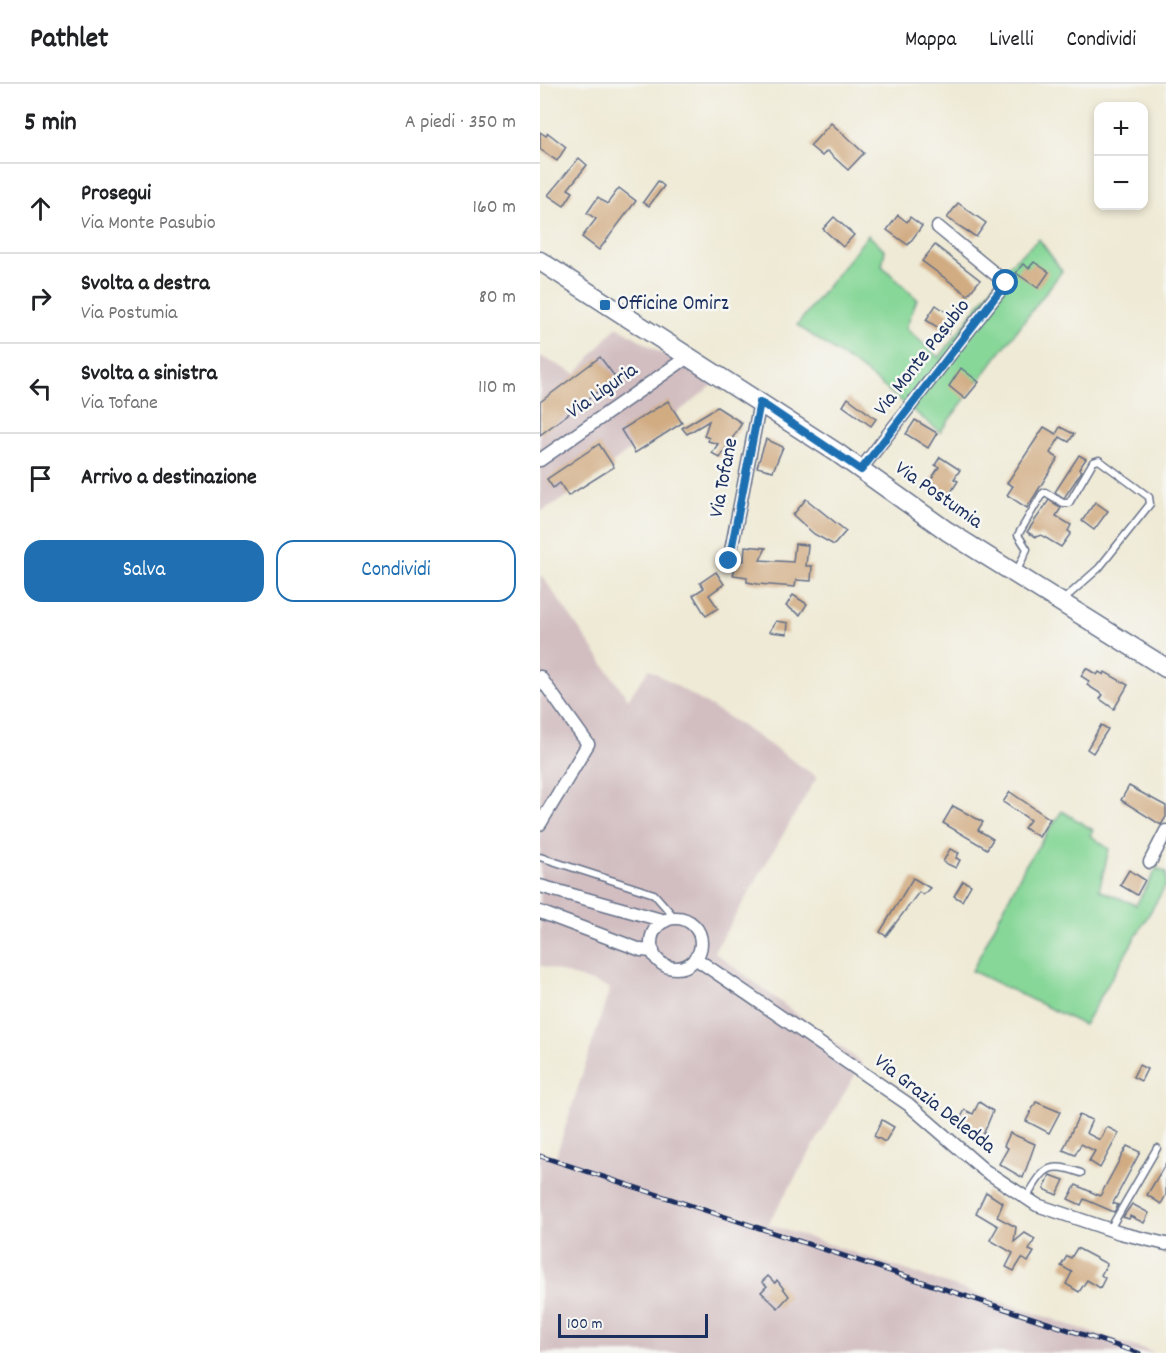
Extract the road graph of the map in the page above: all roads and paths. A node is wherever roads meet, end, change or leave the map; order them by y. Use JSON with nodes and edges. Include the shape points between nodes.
{"nodes":[{"id":1,"x":938,"y":227,"type":"dead end"},
{"id":2,"x":540,"y":261,"type":"edge"},
{"id":3,"x":689,"y":356,"type":"junction"},
{"id":4,"x":760,"y":402,"type":"junction"},
{"id":5,"x":540,"y":459,"type":"edge"},
{"id":6,"x":861,"y":470,"type":"junction"},
{"id":7,"x":729,"y":561,"type":"dead end"},
{"id":8,"x":1015,"y":574,"type":"junction"},
{"id":9,"x":1060,"y":603,"type":"junction"},
{"id":10,"x":1166,"y":668,"type":"edge"},
{"id":11,"x":540,"y":677,"type":"edge"},
{"id":12,"x":540,"y":824,"type":"edge"},
{"id":13,"x":1166,"y":831,"type":"edge"},
{"id":14,"x":540,"y":857,"type":"edge"},
{"id":15,"x":1150,"y":862,"type":"dead end"},
{"id":16,"x":540,"y":886,"type":"edge"},
{"id":17,"x":540,"y":912,"type":"edge"},
{"id":18,"x":670,"y":920,"type":"junction"},
{"id":19,"x":653,"y":951,"type":"junction"},
{"id":20,"x":695,"y":958,"type":"junction"},
{"id":21,"x":1157,"y":1148,"type":"dead end"},
{"id":22,"x":1081,"y":1173,"type":"dead end"},
{"id":23,"x":1026,"y":1198,"type":"junction"},
{"id":24,"x":1110,"y":1230,"type":"junction"},
{"id":25,"x":1165,"y":1240,"type":"edge"}],
"edges":[{"from":1,"to":6,"type":"street","name":"Via Monte Pasubio","via":[[1006,283]]},
{"from":2,"to":3,"type":"main road","name":"Via Postumia"},
{"from":3,"to":4,"type":"main road","name":"Via Postumia"},
{"from":3,"to":5,"type":"street","name":"Via Liguria"},
{"from":4,"to":6,"type":"main road","name":"Via Postumia"},
{"from":4,"to":7,"type":"street","name":"Via Tofane"},
{"from":6,"to":8,"type":"main road","name":"Via Postumia"},
{"from":8,"to":9,"type":"main road","name":"Via Postumia"},
{"from":8,"to":9,"type":"lane","via":[[1027,549],[1018,535],[1042,494],[1069,503],[1093,462],[1102,462],[1149,497],[1150,504],[1099,568]]},
{"from":9,"to":10,"type":"main road","name":"Via Postumia"},
{"from":11,"to":12,"type":"street","via":[[588,744]]},
{"from":13,"to":15,"type":"street"},
{"from":14,"to":18,"type":"lane","via":[[654,894]]},
{"from":16,"to":18,"type":"street"},
{"from":17,"to":19,"type":"street"},
{"from":18,"to":19,"type":"street","via":[[654,930]]},
{"from":18,"to":20,"type":"street","via":[[683,919],[696,928],[701,943]]},
{"from":19,"to":20,"type":"street","via":[[662,963],[676,968]]},
{"from":20,"to":23,"type":"street","name":"Via Grazia Deledda","via":[[908,1104],[984,1170]]},
{"from":21,"to":24,"type":"lane"},
{"from":22,"to":23,"type":"lane","via":[[1052,1166],[1042,1172]]},
{"from":23,"to":24,"type":"street","name":"Via Grazia Deledda"},
{"from":24,"to":25,"type":"street","name":"Via Grazia Deledda"}]}
